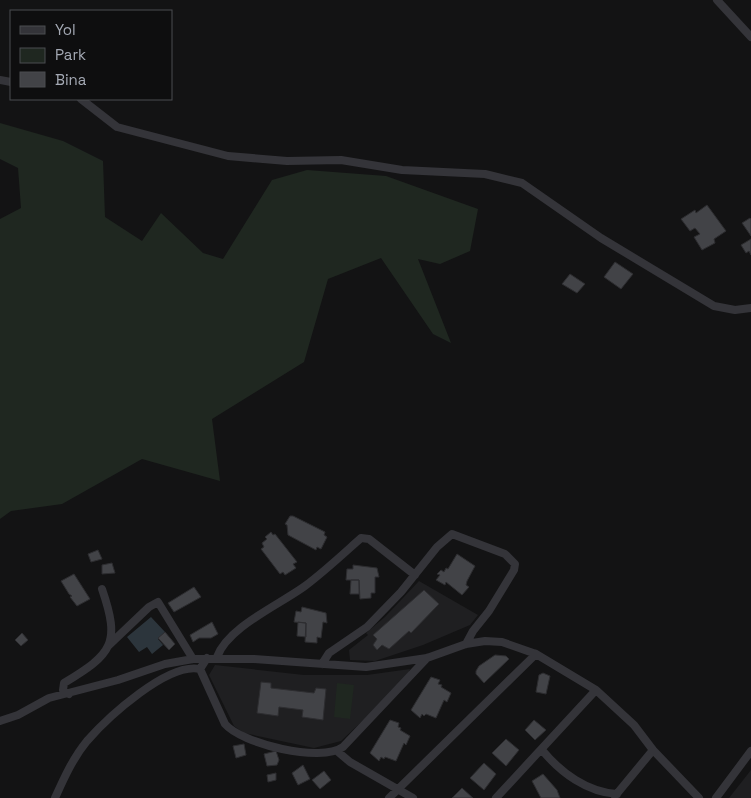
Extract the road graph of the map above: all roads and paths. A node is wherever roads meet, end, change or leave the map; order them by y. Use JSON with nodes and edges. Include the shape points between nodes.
{"nodes":[{"id":1,"x":718,"y":0,"type":"edge"},
{"id":2,"x":751,"y":37,"type":"edge"},
{"id":3,"x":82,"y":100,"type":"edge"},
{"id":4,"x":751,"y":308,"type":"edge"},
{"id":5,"x":415,"y":575,"type":"junction"},
{"id":6,"x":102,"y":589,"type":"dead end"},
{"id":7,"x":466,"y":644,"type":"junction"},
{"id":8,"x":108,"y":646,"type":"junction"},
{"id":9,"x":536,"y":654,"type":"junction"},
{"id":10,"x":207,"y":658,"type":"junction"},
{"id":11,"x":217,"y":658,"type":"junction"},
{"id":12,"x":427,"y":658,"type":"junction"},
{"id":13,"x":193,"y":659,"type":"junction"},
{"id":14,"x":322,"y":664,"type":"junction"},
{"id":15,"x":200,"y":669,"type":"junction"},
{"id":16,"x":596,"y":690,"type":"junction"},
{"id":17,"x":69,"y":694,"type":"junction"},
{"id":18,"x":0,"y":721,"type":"edge"},
{"id":19,"x":542,"y":750,"type":"junction"},
{"id":20,"x":653,"y":750,"type":"junction"},
{"id":21,"x":337,"y":751,"type":"junction"},
{"id":22,"x":751,"y":751,"type":"edge"},
{"id":23,"x":396,"y":790,"type":"junction"},
{"id":24,"x":616,"y":796,"type":"edge"},
{"id":25,"x":55,"y":798,"type":"edge"},
{"id":26,"x":389,"y":798,"type":"edge"},
{"id":27,"x":413,"y":798,"type":"edge"},
{"id":28,"x":496,"y":798,"type":"edge"},
{"id":29,"x":699,"y":798,"type":"edge"},
{"id":30,"x":716,"y":798,"type":"edge"}],
"edges":[{"from":1,"to":2,"type":"street"},
{"from":3,"to":4,"type":"street","via":[[117,126],[228,156],[287,161],[341,160],[402,170],[485,174],[522,183],[601,238],[714,306],[735,310]]},
{"from":5,"to":7,"type":"street","via":[[452,534],[512,559],[514,570],[490,612]]},
{"from":5,"to":11,"type":"street","via":[[369,539],[361,538],[306,585],[222,644]]},
{"from":5,"to":14,"type":"street","via":[[367,627],[329,654]]},
{"from":6,"to":8,"type":"street","via":[[112,618]]},
{"from":7,"to":9,"type":"street","via":[[502,642]]},
{"from":7,"to":12,"type":"street"},
{"from":8,"to":13,"type":"street","via":[[148,607],[158,602]]},
{"from":8,"to":17,"type":"street","via":[[104,654],[64,684],[63,690]]},
{"from":9,"to":16,"type":"street"},
{"from":9,"to":23,"type":"street"},
{"from":10,"to":11,"type":"street"},
{"from":10,"to":13,"type":"street"},
{"from":10,"to":15,"type":"street"},
{"from":11,"to":14,"type":"street"},
{"from":12,"to":14,"type":"street","via":[[366,667]]},
{"from":12,"to":21,"type":"street"},
{"from":13,"to":17,"type":"street","via":[[166,664]]},
{"from":15,"to":21,"type":"street","via":[[225,724],[236,734],[306,753]]},
{"from":15,"to":25,"type":"street","via":[[191,667],[160,680],[115,714],[87,742],[68,770]]},
{"from":16,"to":19,"type":"street"},
{"from":16,"to":20,"type":"street","via":[[634,725]]},
{"from":17,"to":18,"type":"street","via":[[49,698]]},
{"from":19,"to":24,"type":"street","via":[[585,787]]},
{"from":19,"to":28,"type":"street"},
{"from":20,"to":24,"type":"street"},
{"from":20,"to":29,"type":"street"},
{"from":21,"to":23,"type":"street"},
{"from":22,"to":30,"type":"street"},
{"from":23,"to":26,"type":"street"},
{"from":23,"to":27,"type":"street"}]}
